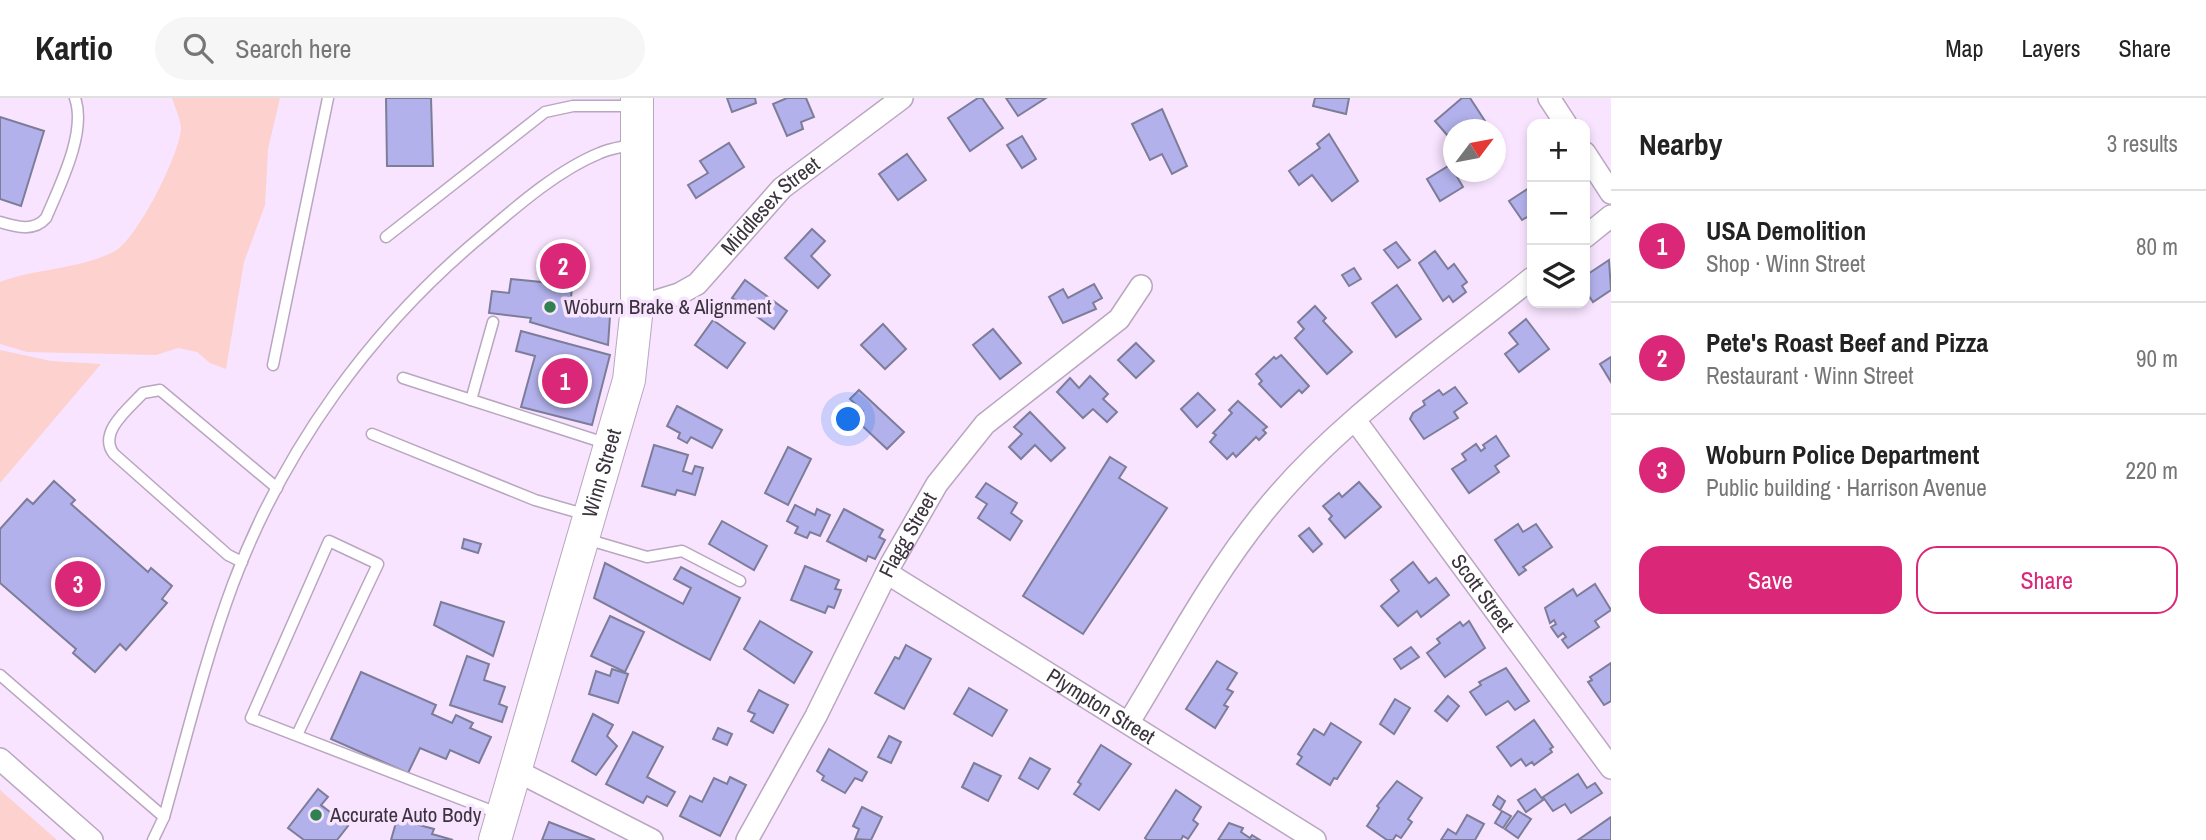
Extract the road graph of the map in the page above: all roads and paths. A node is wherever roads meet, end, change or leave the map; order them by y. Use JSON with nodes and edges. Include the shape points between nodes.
{"nodes":[{"id":1,"x":75,"y":98,"type":"edge"},
{"id":2,"x":328,"y":98,"type":"edge"},
{"id":3,"x":902,"y":98,"type":"edge"},
{"id":4,"x":1549,"y":98,"type":"edge"},
{"id":5,"x":637,"y":102,"type":"edge"},
{"id":6,"x":1563,"y":119,"type":"edge"},
{"id":7,"x":637,"y":144,"type":"junction"},
{"id":8,"x":1590,"y":161,"type":"edge"},
{"id":9,"x":1611,"y":193,"type":"edge"},
{"id":10,"x":1611,"y":216,"type":"edge"},
{"id":11,"x":0,"y":222,"type":"edge"},
{"id":12,"x":1590,"y":232,"type":"edge"},
{"id":13,"x":386,"y":237,"type":"dead end"},
{"id":14,"x":1527,"y":282,"type":"edge"},
{"id":15,"x":1141,"y":286,"type":"dead end"},
{"id":16,"x":637,"y":307,"type":"junction"},
{"id":17,"x":493,"y":322,"type":"dead end"},
{"id":18,"x":273,"y":365,"type":"dead end"},
{"id":19,"x":403,"y":378,"type":"dead end"},
{"id":20,"x":471,"y":400,"type":"junction"},
{"id":21,"x":1355,"y":420,"type":"junction"},
{"id":22,"x":372,"y":434,"type":"dead end"},
{"id":23,"x":611,"y":445,"type":"junction"},
{"id":24,"x":277,"y":488,"type":"junction"},
{"id":25,"x":586,"y":527,"type":"junction"},
{"id":26,"x":242,"y":562,"type":"junction"},
{"id":27,"x":887,"y":573,"type":"junction"},
{"id":28,"x":740,"y":581,"type":"dead end"},
{"id":29,"x":0,"y":675,"type":"edge"},
{"id":30,"x":1129,"y":722,"type":"junction"},
{"id":31,"x":297,"y":735,"type":"junction"},
{"id":32,"x":0,"y":759,"type":"edge"},
{"id":33,"x":1611,"y":768,"type":"edge"},
{"id":34,"x":515,"y":770,"type":"junction"},
{"id":35,"x":164,"y":817,"type":"junction"},
{"id":36,"x":499,"y":827,"type":"edge"},
{"id":37,"x":92,"y":840,"type":"edge"},
{"id":38,"x":153,"y":840,"type":"edge"},
{"id":39,"x":652,"y":840,"type":"edge"},
{"id":40,"x":747,"y":840,"type":"edge"},
{"id":41,"x":1315,"y":840,"type":"edge"}],
"edges":[{"from":1,"to":11,"type":"lane","via":[[78,132],[46,218],[23,228]]},
{"from":2,"to":18,"type":"lane"},
{"from":3,"to":16,"type":"street","name":"Middlesex Street","via":[[782,188],[696,284]]},
{"from":4,"to":6,"type":"street"},
{"from":5,"to":7,"type":"main road","name":"Winn Street"},
{"from":5,"to":13,"type":"lane","via":[[545,112]]},
{"from":7,"to":16,"type":"main road","name":"Winn Street"},
{"from":7,"to":24,"type":"lane","via":[[600,153],[561,176],[489,229],[431,281],[360,359]]},
{"from":8,"to":9,"type":"street"},
{"from":10,"to":12,"type":"street"},
{"from":14,"to":21,"type":"street"},
{"from":15,"to":27,"type":"street","name":"Flagg Street","via":[[1119,319],[975,434],[937,484]]},
{"from":16,"to":23,"type":"main road","name":"Winn Street","via":[[629,380]]},
{"from":17,"to":20,"type":"lane"},
{"from":19,"to":20,"type":"lane"},
{"from":20,"to":23,"type":"lane"},
{"from":21,"to":30,"type":"street","via":[[1281,493],[1249,532]]},
{"from":21,"to":33,"type":"street","name":"Scott Street"},
{"from":22,"to":25,"type":"lane","via":[[535,500]]},
{"from":23,"to":25,"type":"main road","name":"Winn Street"},
{"from":24,"to":26,"type":"lane"},
{"from":24,"to":26,"type":"lane","via":[[160,390],[143,393],[110,431],[111,452],[228,555]]},
{"from":25,"to":28,"type":"lane","via":[[648,557],[682,551]]},
{"from":25,"to":34,"type":"main road","name":"Winn Street"},
{"from":26,"to":35,"type":"lane","via":[[210,653]]},
{"from":27,"to":30,"type":"street","name":"Plympton Street"},
{"from":27,"to":40,"type":"street","name":"Flagg Street","via":[[816,716]]},
{"from":29,"to":35,"type":"lane"},
{"from":30,"to":41,"type":"street","name":"Plympton Street"},
{"from":31,"to":31,"type":"lane","via":[[251,718],[328,541],[378,564]]},
{"from":31,"to":36,"type":"lane"},
{"from":32,"to":37,"type":"street"},
{"from":34,"to":36,"type":"main road","name":"Winn Street"},
{"from":34,"to":39,"type":"street"},
{"from":35,"to":38,"type":"lane"}]}
